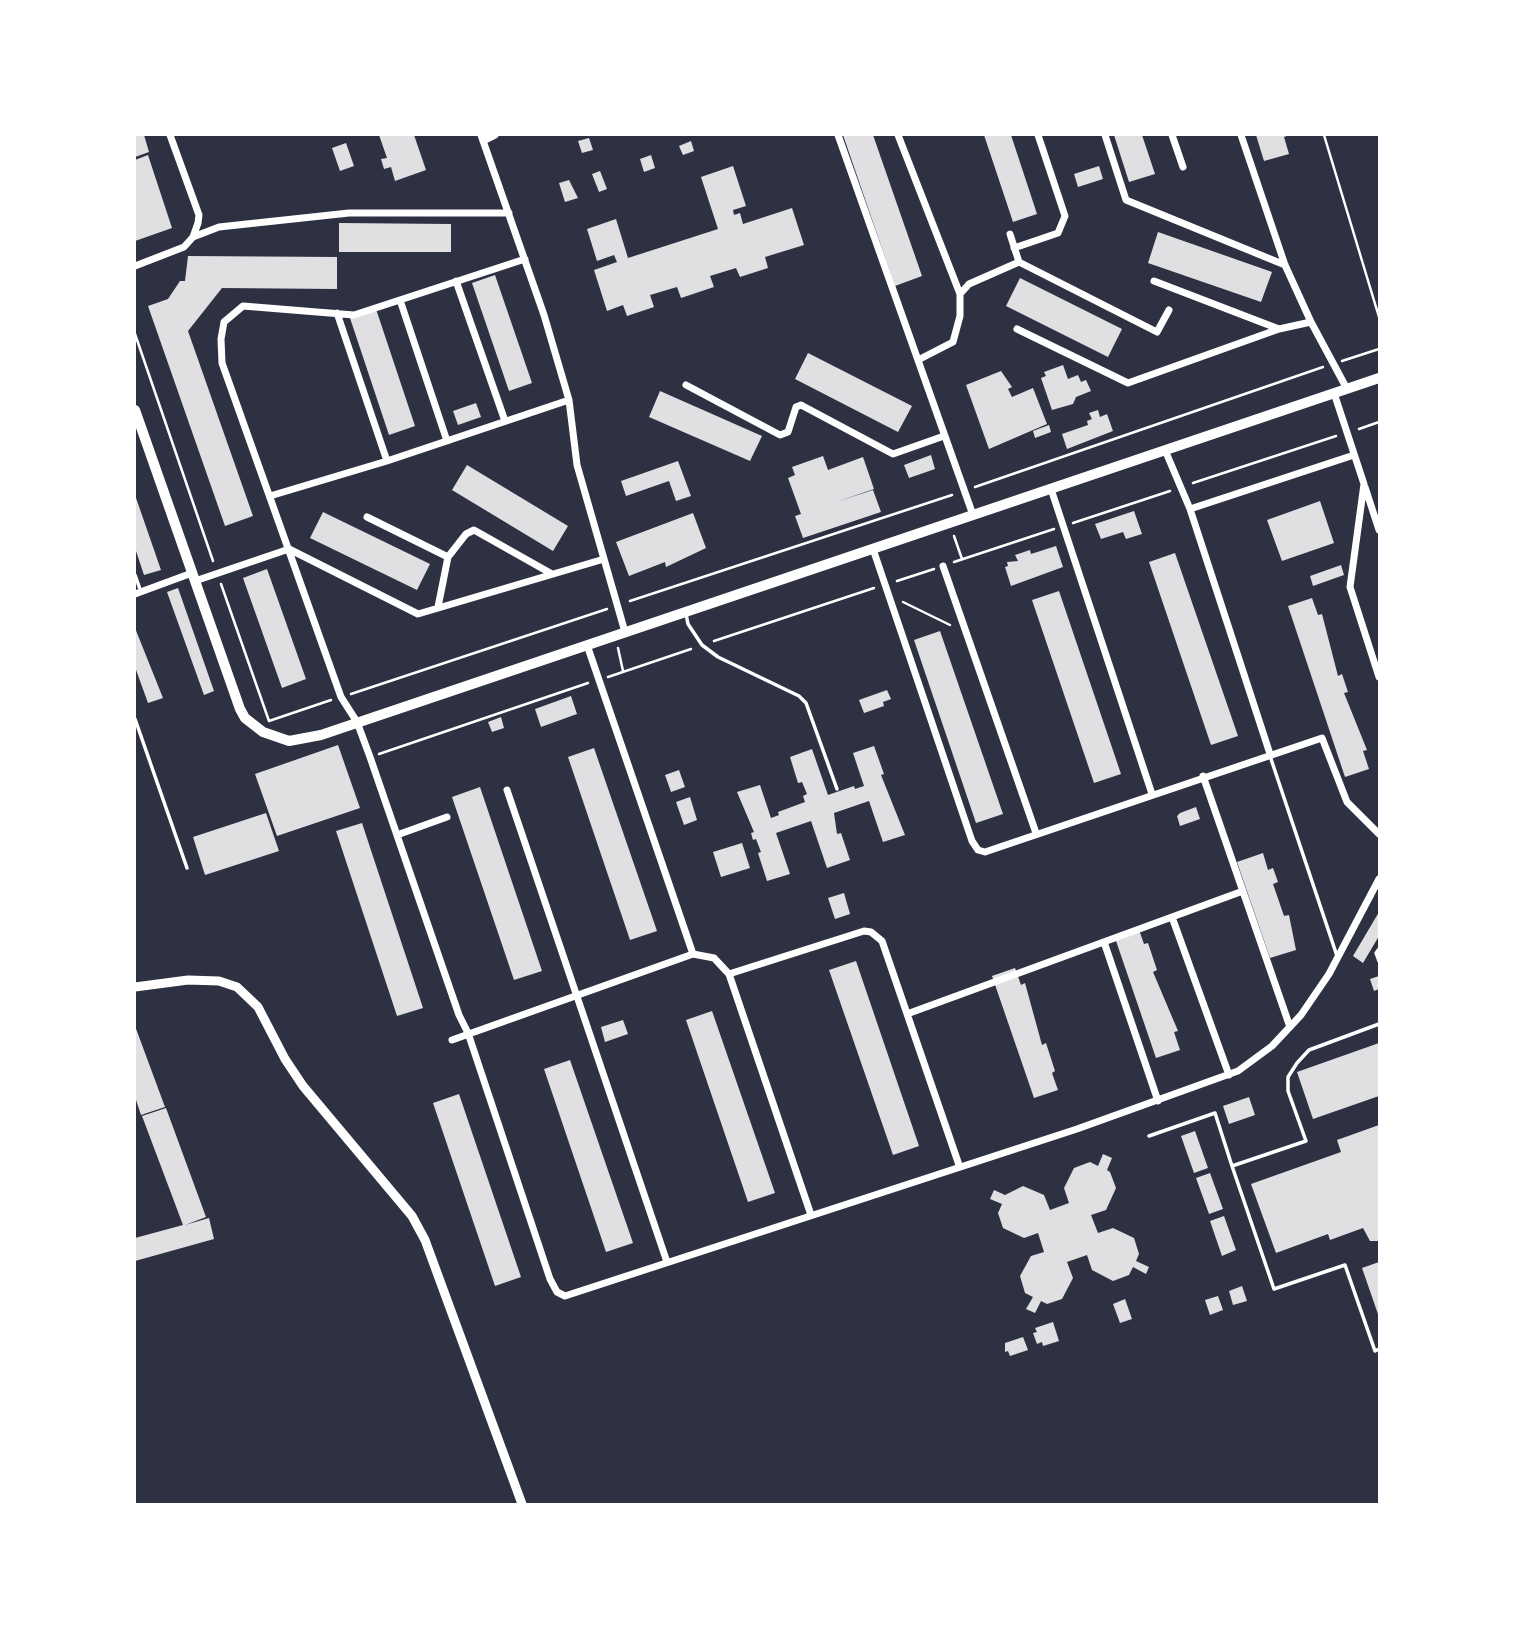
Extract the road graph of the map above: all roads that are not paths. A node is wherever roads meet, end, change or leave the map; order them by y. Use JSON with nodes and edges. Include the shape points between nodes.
{"nodes":[{"id":1,"x":170,"y":135,"type":"edge"},
{"id":2,"x":495,"y":135,"type":"edge"},
{"id":3,"x":838,"y":135,"type":"edge"},
{"id":4,"x":898,"y":135,"type":"edge"},
{"id":5,"x":1038,"y":135,"type":"edge"},
{"id":6,"x":1105,"y":135,"type":"edge"},
{"id":7,"x":1172,"y":135,"type":"edge"},
{"id":8,"x":1241,"y":135,"type":"edge"},
{"id":9,"x":482,"y":138,"type":"edge"},
{"id":10,"x":1183,"y":167,"type":"dead end"},
{"id":11,"x":509,"y":213,"type":"junction"},
{"id":12,"x":1010,"y":234,"type":"dead end"},
{"id":13,"x":193,"y":237,"type":"junction"},
{"id":14,"x":1014,"y":248,"type":"junction"},
{"id":15,"x":525,"y":259,"type":"junction"},
{"id":16,"x":1019,"y":262,"type":"junction"},
{"id":17,"x":135,"y":265,"type":"edge"},
{"id":18,"x":1285,"y":265,"type":"junction"},
{"id":19,"x":456,"y":281,"type":"junction"},
{"id":20,"x":1154,"y":281,"type":"dead end"},
{"id":21,"x":960,"y":294,"type":"junction"},
{"id":22,"x":400,"y":300,"type":"junction"},
{"id":23,"x":1169,"y":310,"type":"dead end"},
{"id":24,"x":337,"y":313,"type":"junction"},
{"id":25,"x":1311,"y":322,"type":"junction"},
{"id":26,"x":1279,"y":329,"type":"junction"},
{"id":27,"x":1017,"y":330,"type":"dead end"},
{"id":28,"x":918,"y":360,"type":"junction"},
{"id":29,"x":1379,"y":378,"type":"edge"},
{"id":30,"x":686,"y":385,"type":"dead end"},
{"id":31,"x":1347,"y":388,"type":"junction"},
{"id":32,"x":1334,"y":393,"type":"junction"},
{"id":33,"x":569,"y":400,"type":"junction"},
{"id":34,"x":135,"y":410,"type":"edge"},
{"id":35,"x":505,"y":421,"type":"junction"},
{"id":36,"x":944,"y":436,"type":"junction"},
{"id":37,"x":447,"y":441,"type":"junction"},
{"id":38,"x":1165,"y":450,"type":"junction"},
{"id":39,"x":1354,"y":455,"type":"junction"},
{"id":40,"x":387,"y":461,"type":"junction"},
{"id":41,"x":1364,"y":484,"type":"junction"},
{"id":42,"x":1051,"y":489,"type":"junction"},
{"id":43,"x":270,"y":496,"type":"junction"},
{"id":44,"x":1190,"y":509,"type":"junction"},
{"id":45,"x":972,"y":515,"type":"junction"},
{"id":46,"x":367,"y":517,"type":"dead end"},
{"id":47,"x":1379,"y":530,"type":"edge"},
{"id":48,"x":289,"y":549,"type":"junction"},
{"id":49,"x":873,"y":549,"type":"junction"},
{"id":50,"x":448,"y":557,"type":"junction"},
{"id":51,"x":604,"y":559,"type":"junction"},
{"id":52,"x":943,"y":566,"type":"road end"},
{"id":53,"x":552,"y":574,"type":"junction"},
{"id":54,"x":135,"y":575,"type":"edge"},
{"id":55,"x":193,"y":577,"type":"junction"},
{"id":56,"x":138,"y":593,"type":"edge"},
{"id":57,"x":438,"y":607,"type":"junction"},
{"id":58,"x":686,"y":612,"type":"junction"},
{"id":59,"x":625,"y":632,"type":"junction"},
{"id":60,"x":587,"y":645,"type":"junction"},
{"id":61,"x":1379,"y":677,"type":"edge"},
{"id":62,"x":135,"y":719,"type":"edge"},
{"id":63,"x":356,"y":722,"type":"junction"},
{"id":64,"x":1270,"y":754,"type":"junction"},
{"id":65,"x":1203,"y":776,"type":"junction"},
{"id":66,"x":836,"y":789,"type":"dead end"},
{"id":67,"x":507,"y":790,"type":"dead end"},
{"id":68,"x":1152,"y":794,"type":"junction"},
{"id":69,"x":447,"y":817,"type":"dead end"},
{"id":70,"x":1036,"y":833,"type":"junction"},
{"id":71,"x":1379,"y":834,"type":"edge"},
{"id":72,"x":397,"y":835,"type":"junction"},
{"id":73,"x":187,"y":868,"type":"dead end"},
{"id":74,"x":1379,"y":879,"type":"edge"},
{"id":75,"x":1243,"y":891,"type":"junction"},
{"id":76,"x":1172,"y":917,"type":"junction"},
{"id":77,"x":1104,"y":942,"type":"junction"},
{"id":78,"x":1379,"y":949,"type":"edge"},
{"id":79,"x":694,"y":954,"type":"junction"},
{"id":80,"x":1337,"y":956,"type":"junction"},
{"id":81,"x":1379,"y":961,"type":"edge"},
{"id":82,"x":729,"y":974,"type":"junction"},
{"id":83,"x":135,"y":987,"type":"edge"},
{"id":84,"x":577,"y":995,"type":"junction"},
{"id":85,"x":907,"y":1014,"type":"junction"},
{"id":86,"x":1379,"y":1024,"type":"edge"},
{"id":87,"x":1290,"y":1027,"type":"junction"},
{"id":88,"x":468,"y":1033,"type":"junction"},
{"id":89,"x":452,"y":1040,"type":"dead end"},
{"id":90,"x":1229,"y":1075,"type":"junction"},
{"id":91,"x":1158,"y":1101,"type":"junction"},
{"id":92,"x":1150,"y":1136,"type":"dead end"},
{"id":93,"x":959,"y":1165,"type":"junction"},
{"id":94,"x":1232,"y":1166,"type":"junction"},
{"id":95,"x":811,"y":1215,"type":"junction"},
{"id":96,"x":667,"y":1262,"type":"junction"},
{"id":97,"x":1379,"y":1349,"type":"edge"},
{"id":98,"x":522,"y":1504,"type":"edge"}],
"edges":[{"from":1,"to":13,"type":"street","via":[[199,215]]},
{"from":2,"to":9,"type":"street"},
{"from":3,"to":28,"type":"street"},
{"from":4,"to":21,"type":"street"},
{"from":5,"to":14,"type":"street","via":[[1065,216],[1058,233]]},
{"from":6,"to":18,"type":"street","via":[[1126,200]]},
{"from":7,"to":10,"type":"street"},
{"from":8,"to":18,"type":"street"},
{"from":9,"to":11,"type":"street"},
{"from":11,"to":13,"type":"street","via":[[323,215],[219,227]]},
{"from":11,"to":15,"type":"street"},
{"from":12,"to":14,"type":"street"},
{"from":13,"to":17,"type":"street","via":[[174,252]]},
{"from":14,"to":16,"type":"street"},
{"from":15,"to":19,"type":"street"},
{"from":15,"to":33,"type":"street"},
{"from":16,"to":21,"type":"street","via":[[969,284]]},
{"from":16,"to":23,"type":"street","via":[[1157,332]]},
{"from":18,"to":25,"type":"street"},
{"from":19,"to":22,"type":"street"},
{"from":19,"to":35,"type":"street"},
{"from":20,"to":26,"type":"street"},
{"from":21,"to":28,"type":"street","via":[[953,342]]},
{"from":22,"to":24,"type":"street","via":[[354,314]]},
{"from":22,"to":37,"type":"street"},
{"from":24,"to":40,"type":"street"},
{"from":24,"to":43,"type":"street","via":[[243,306],[224,322],[222,363]]},
{"from":25,"to":26,"type":"street"},
{"from":25,"to":31,"type":"street"},
{"from":26,"to":27,"type":"street","via":[[1128,383]]},
{"from":28,"to":36,"type":"street"},
{"from":29,"to":31,"type":"main road"},
{"from":30,"to":36,"type":"street","via":[[780,435],[788,432],[796,407],[801,405],[893,454]]},
{"from":31,"to":32,"type":"main road"},
{"from":32,"to":38,"type":"main road"},
{"from":32,"to":39,"type":"street"},
{"from":33,"to":35,"type":"street"},
{"from":33,"to":51,"type":"street","via":[[577,465]]},
{"from":34,"to":55,"type":"main road"},
{"from":35,"to":37,"type":"street"},
{"from":36,"to":45,"type":"street"},
{"from":37,"to":40,"type":"street"},
{"from":38,"to":42,"type":"main road"},
{"from":38,"to":44,"type":"street"},
{"from":39,"to":41,"type":"street"},
{"from":39,"to":44,"type":"street"},
{"from":40,"to":43,"type":"street"},
{"from":41,"to":47,"type":"street"},
{"from":41,"to":61,"type":"street","via":[[1350,587]]},
{"from":42,"to":45,"type":"main road"},
{"from":42,"to":68,"type":"street"},
{"from":43,"to":48,"type":"street"},
{"from":44,"to":64,"type":"street"},
{"from":45,"to":49,"type":"main road"},
{"from":46,"to":50,"type":"street"},
{"from":48,"to":55,"type":"street"},
{"from":48,"to":57,"type":"street","via":[[418,614]]},
{"from":48,"to":63,"type":"street","via":[[341,697]]},
{"from":49,"to":58,"type":"main road"},
{"from":49,"to":70,"type":"street","via":[[972,841],[985,852]]},
{"from":50,"to":53,"type":"street","via":[[474,530]]},
{"from":50,"to":57,"type":"street"},
{"from":51,"to":53,"type":"street"},
{"from":51,"to":59,"type":"street"},
{"from":52,"to":70,"type":"street"},
{"from":53,"to":57,"type":"street"},
{"from":54,"to":56,"type":"lane"},
{"from":55,"to":56,"type":"street"},
{"from":55,"to":63,"type":"main road","via":[[245,718],[275,738],[289,741]]},
{"from":58,"to":59,"type":"main road"},
{"from":58,"to":66,"type":"lane","via":[[702,645],[806,703]]},
{"from":59,"to":60,"type":"main road"},
{"from":60,"to":63,"type":"main road"},
{"from":60,"to":79,"type":"street"},
{"from":62,"to":73,"type":"lane"},
{"from":63,"to":72,"type":"street"},
{"from":64,"to":65,"type":"street"},
{"from":64,"to":71,"type":"street","via":[[1322,738],[1347,802]]},
{"from":64,"to":80,"type":"lane"},
{"from":65,"to":68,"type":"street"},
{"from":65,"to":75,"type":"street"},
{"from":67,"to":84,"type":"street"},
{"from":68,"to":70,"type":"street"},
{"from":69,"to":72,"type":"street"},
{"from":72,"to":88,"type":"street"},
{"from":74,"to":80,"type":"street"},
{"from":75,"to":76,"type":"street"},
{"from":75,"to":87,"type":"street"},
{"from":76,"to":77,"type":"street"},
{"from":76,"to":90,"type":"street"},
{"from":77,"to":85,"type":"street"},
{"from":77,"to":91,"type":"street"},
{"from":78,"to":81,"type":"lane"},
{"from":79,"to":82,"type":"street","via":[[714,958]]},
{"from":79,"to":84,"type":"street"},
{"from":80,"to":87,"type":"street"},
{"from":82,"to":85,"type":"street","via":[[871,932],[882,942]]},
{"from":82,"to":95,"type":"street"},
{"from":83,"to":98,"type":"street","via":[[219,981],[248,995],[303,1086],[412,1216],[425,1240]]},
{"from":84,"to":88,"type":"street"},
{"from":84,"to":96,"type":"street"},
{"from":85,"to":93,"type":"street"},
{"from":86,"to":94,"type":"lane","via":[[1309,1050],[1288,1077],[1288,1091],[1306,1141]]},
{"from":87,"to":90,"type":"street","via":[[1272,1046]]},
{"from":88,"to":89,"type":"street"},
{"from":88,"to":96,"type":"street","via":[[557,1292],[565,1296]]},
{"from":90,"to":91,"type":"street"},
{"from":91,"to":93,"type":"street"},
{"from":92,"to":94,"type":"lane","via":[[1214,1113]]},
{"from":93,"to":95,"type":"street"},
{"from":94,"to":97,"type":"lane","via":[[1274,1289],[1345,1265],[1375,1351]]},
{"from":95,"to":96,"type":"street"}]}
